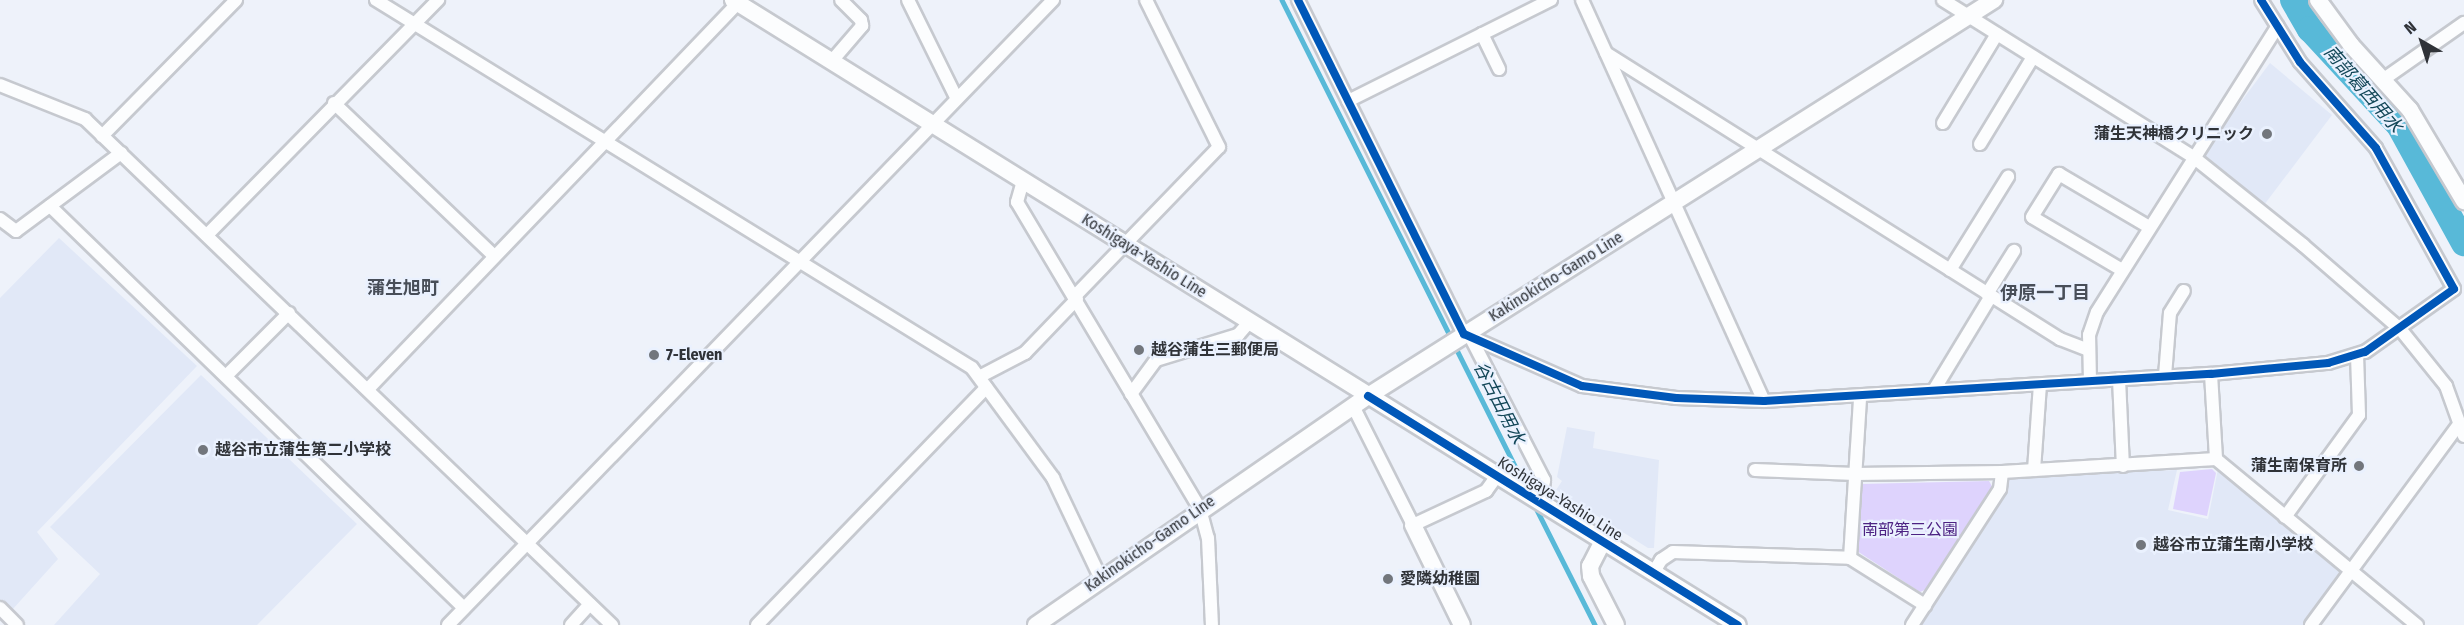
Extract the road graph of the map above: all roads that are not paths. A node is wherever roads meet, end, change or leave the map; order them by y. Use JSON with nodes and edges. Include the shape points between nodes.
{"nodes":[{"id":1,"x":236,"y":0,"type":"edge"},
{"id":2,"x":376,"y":0,"type":"edge"},
{"id":3,"x":438,"y":0,"type":"edge"},
{"id":4,"x":841,"y":0,"type":"edge"},
{"id":5,"x":908,"y":0,"type":"edge"},
{"id":6,"x":1053,"y":0,"type":"edge"},
{"id":7,"x":1146,"y":0,"type":"edge"},
{"id":8,"x":1298,"y":0,"type":"edge"},
{"id":9,"x":1551,"y":0,"type":"edge"},
{"id":10,"x":1582,"y":0,"type":"edge"},
{"id":11,"x":1943,"y":0,"type":"edge"},
{"id":12,"x":1994,"y":0,"type":"edge"},
{"id":13,"x":2261,"y":0,"type":"edge"},
{"id":14,"x":2318,"y":0,"type":"edge"},
{"id":15,"x":738,"y":2,"type":"edge"},
{"id":16,"x":1971,"y":17,"type":"junction"},
{"id":17,"x":2464,"y":23,"type":"edge"},
{"id":18,"x":414,"y":25,"type":"junction"},
{"id":19,"x":2278,"y":26,"type":"junction"},
{"id":20,"x":1482,"y":34,"type":"junction"},
{"id":21,"x":1997,"y":34,"type":"junction"},
{"id":22,"x":1606,"y":53,"type":"junction"},
{"id":23,"x":2033,"y":57,"type":"junction"},
{"id":24,"x":831,"y":62,"type":"junction"},
{"id":25,"x":1499,"y":69,"type":"dead end"},
{"id":26,"x":2384,"y":79,"type":"junction"},
{"id":27,"x":0,"y":85,"type":"edge"},
{"id":28,"x":957,"y":99,"type":"junction"},
{"id":29,"x":1348,"y":101,"type":"junction"},
{"id":30,"x":334,"y":102,"type":"junction"},
{"id":31,"x":1943,"y":123,"type":"dead end"},
{"id":32,"x":931,"y":124,"type":"junction"},
{"id":33,"x":102,"y":136,"type":"junction"},
{"id":34,"x":606,"y":142,"type":"junction"},
{"id":35,"x":1980,"y":144,"type":"dead end"},
{"id":36,"x":1762,"y":149,"type":"junction"},
{"id":37,"x":121,"y":153,"type":"junction"},
{"id":38,"x":2192,"y":156,"type":"junction"},
{"id":39,"x":2008,"y":177,"type":"dead end"},
{"id":40,"x":1023,"y":181,"type":"junction"},
{"id":41,"x":2464,"y":201,"type":"edge"},
{"id":42,"x":1674,"y":203,"type":"junction"},
{"id":43,"x":50,"y":206,"type":"junction"},
{"id":44,"x":0,"y":219,"type":"edge"},
{"id":45,"x":2149,"y":227,"type":"junction"},
{"id":46,"x":207,"y":235,"type":"junction"},
{"id":47,"x":1124,"y":244,"type":"junction"},
{"id":48,"x":2014,"y":251,"type":"dead end"},
{"id":49,"x":494,"y":256,"type":"junction"},
{"id":50,"x":800,"y":260,"type":"junction"},
{"id":51,"x":1950,"y":270,"type":"junction"},
{"id":52,"x":2122,"y":270,"type":"junction"},
{"id":53,"x":2184,"y":291,"type":"dead end"},
{"id":54,"x":1989,"y":295,"type":"junction"},
{"id":55,"x":1076,"y":298,"type":"junction"},
{"id":56,"x":289,"y":313,"type":"junction"},
{"id":57,"x":1250,"y":321,"type":"junction"},
{"id":58,"x":2401,"y":330,"type":"junction"},
{"id":59,"x":1468,"y":336,"type":"junction"},
{"id":60,"x":2089,"y":350,"type":"junction"},
{"id":61,"x":2357,"y":356,"type":"junction"},
{"id":62,"x":2211,"y":374,"type":"junction"},
{"id":63,"x":226,"y":376,"type":"junction"},
{"id":64,"x":2165,"y":376,"type":"junction"},
{"id":65,"x":979,"y":377,"type":"junction"},
{"id":66,"x":2119,"y":380,"type":"junction"},
{"id":67,"x":2090,"y":381,"type":"junction"},
{"id":68,"x":2040,"y":385,"type":"junction"},
{"id":69,"x":369,"y":388,"type":"junction"},
{"id":70,"x":986,"y":388,"type":"junction"},
{"id":71,"x":1934,"y":390,"type":"junction"},
{"id":72,"x":1131,"y":394,"type":"junction"},
{"id":73,"x":1368,"y":396,"type":"junction"},
{"id":74,"x":1860,"y":397,"type":"junction"},
{"id":75,"x":1764,"y":401,"type":"junction"},
{"id":76,"x":1353,"y":405,"type":"junction"},
{"id":77,"x":2460,"y":418,"type":"edge"},
{"id":78,"x":2464,"y":436,"type":"edge"},
{"id":79,"x":2216,"y":459,"type":"junction"},
{"id":80,"x":2123,"y":466,"type":"junction"},
{"id":81,"x":1755,"y":470,"type":"dead end"},
{"id":82,"x":2034,"y":470,"type":"junction"},
{"id":83,"x":2002,"y":472,"type":"junction"},
{"id":84,"x":1855,"y":474,"type":"junction"},
{"id":85,"x":1497,"y":476,"type":"junction"},
{"id":86,"x":1541,"y":503,"type":"junction"},
{"id":87,"x":1200,"y":509,"type":"junction"},
{"id":88,"x":2285,"y":517,"type":"junction"},
{"id":89,"x":1413,"y":525,"type":"junction"},
{"id":90,"x":1603,"y":541,"type":"junction"},
{"id":91,"x":529,"y":544,"type":"junction"},
{"id":92,"x":1850,"y":558,"type":"junction"},
{"id":93,"x":2350,"y":570,"type":"junction"},
{"id":94,"x":1654,"y":572,"type":"junction"},
{"id":95,"x":1101,"y":579,"type":"junction"},
{"id":96,"x":590,"y":604,"type":"junction"},
{"id":97,"x":1925,"y":605,"type":"junction"},
{"id":98,"x":0,"y":608,"type":"edge"},
{"id":99,"x":464,"y":608,"type":"junction"},
{"id":100,"x":17,"y":625,"type":"edge"},
{"id":101,"x":448,"y":625,"type":"edge"},
{"id":102,"x":571,"y":625,"type":"edge"},
{"id":103,"x":612,"y":625,"type":"edge"},
{"id":104,"x":757,"y":625,"type":"edge"},
{"id":105,"x":1036,"y":625,"type":"edge"},
{"id":106,"x":1212,"y":625,"type":"edge"},
{"id":107,"x":1462,"y":625,"type":"edge"},
{"id":108,"x":1616,"y":625,"type":"edge"},
{"id":109,"x":1738,"y":625,"type":"edge"},
{"id":110,"x":1912,"y":625,"type":"edge"},
{"id":111,"x":2311,"y":625,"type":"edge"},
{"id":112,"x":2416,"y":625,"type":"edge"}],
"edges":[{"from":1,"to":33,"type":"street"},
{"from":2,"to":18,"type":"street"},
{"from":3,"to":18,"type":"street"},
{"from":4,"to":24,"type":"street","via":[[862,26]]},
{"from":5,"to":28,"type":"street"},
{"from":6,"to":28,"type":"street"},
{"from":7,"to":47,"type":"street","via":[[1219,147]]},
{"from":8,"to":29,"type":"street"},
{"from":9,"to":20,"type":"street"},
{"from":10,"to":22,"type":"street"},
{"from":11,"to":16,"type":"street"},
{"from":12,"to":16,"type":"main road","name":"Kakinokicho-Gamo Line"},
{"from":13,"to":19,"type":"street"},
{"from":14,"to":26,"type":"main road","via":[[2343,36]]},
{"from":15,"to":24,"type":"main road","name":"Koshigaya-Yashio Line"},
{"from":15,"to":34,"type":"street"},
{"from":16,"to":21,"type":"street"},
{"from":16,"to":36,"type":"main road","name":"Kakinokicho-Gamo Line"},
{"from":17,"to":26,"type":"street"},
{"from":18,"to":30,"type":"street"},
{"from":18,"to":34,"type":"street"},
{"from":19,"to":38,"type":"street"},
{"from":19,"to":58,"type":"street","via":[[2300,62],[2376,148],[2454,289]]},
{"from":20,"to":25,"type":"street"},
{"from":20,"to":29,"type":"street"},
{"from":21,"to":23,"type":"street"},
{"from":21,"to":31,"type":"street"},
{"from":22,"to":36,"type":"street"},
{"from":22,"to":42,"type":"street"},
{"from":23,"to":35,"type":"street"},
{"from":23,"to":38,"type":"street"},
{"from":24,"to":32,"type":"main road","name":"Koshigaya-Yashio Line"},
{"from":26,"to":41,"type":"main road","via":[[2429,137]]},
{"from":27,"to":33,"type":"street","via":[[85,119]]},
{"from":28,"to":32,"type":"street"},
{"from":29,"to":59,"type":"street"},
{"from":30,"to":46,"type":"street"},
{"from":30,"to":49,"type":"street"},
{"from":32,"to":40,"type":"main road","name":"Koshigaya-Yashio Line"},
{"from":32,"to":50,"type":"street"},
{"from":33,"to":37,"type":"street"},
{"from":34,"to":49,"type":"street"},
{"from":34,"to":50,"type":"street"},
{"from":36,"to":42,"type":"main road","name":"Kakinokicho-Gamo Line"},
{"from":36,"to":51,"type":"street"},
{"from":37,"to":43,"type":"street"},
{"from":37,"to":46,"type":"street"},
{"from":38,"to":45,"type":"street"},
{"from":38,"to":58,"type":"street"},
{"from":39,"to":51,"type":"street"},
{"from":40,"to":47,"type":"main road","name":"Koshigaya-Yashio Line"},
{"from":40,"to":55,"type":"street","via":[[1017,202]]},
{"from":42,"to":59,"type":"main road","name":"Kakinokicho-Gamo Line"},
{"from":42,"to":75,"type":"street"},
{"from":43,"to":44,"type":"street","via":[[16,231]]},
{"from":43,"to":63,"type":"street"},
{"from":45,"to":52,"type":"street"},
{"from":45,"to":52,"type":"street","via":[[2059,174],[2032,217]]},
{"from":46,"to":56,"type":"street"},
{"from":47,"to":55,"type":"street"},
{"from":47,"to":57,"type":"main road","name":"Koshigaya-Yashio Line"},
{"from":48,"to":54,"type":"street"},
{"from":49,"to":69,"type":"street"},
{"from":50,"to":65,"type":"street","via":[[972,368]]},
{"from":50,"to":91,"type":"street"},
{"from":51,"to":54,"type":"street"},
{"from":52,"to":60,"type":"street","via":[[2097,312]]},
{"from":53,"to":64,"type":"street","via":[[2170,313]]},
{"from":54,"to":60,"type":"street","via":[[2060,339]]},
{"from":54,"to":71,"type":"street"},
{"from":55,"to":65,"type":"street","via":[[1024,353]]},
{"from":55,"to":72,"type":"street"},
{"from":56,"to":63,"type":"street"},
{"from":56,"to":69,"type":"street"},
{"from":57,"to":72,"type":"street","via":[[1238,335],[1156,360]]},
{"from":57,"to":73,"type":"main road","name":"Koshigaya-Yashio Line"},
{"from":58,"to":61,"type":"street"},
{"from":58,"to":77,"type":"street","via":[[2445,386]]},
{"from":59,"to":73,"type":"main road","name":"Kakinokicho-Gamo Line"},
{"from":59,"to":75,"type":"street","via":[[1582,386],[1676,398]]},
{"from":59,"to":86,"type":"street","via":[[1544,480]]},
{"from":60,"to":67,"type":"street"},
{"from":61,"to":62,"type":"street"},
{"from":61,"to":88,"type":"street","via":[[2359,415]]},
{"from":62,"to":64,"type":"street"},
{"from":62,"to":79,"type":"street"},
{"from":63,"to":99,"type":"street"},
{"from":64,"to":66,"type":"street"},
{"from":65,"to":70,"type":"street"},
{"from":66,"to":67,"type":"street"},
{"from":66,"to":80,"type":"street"},
{"from":67,"to":68,"type":"street"},
{"from":68,"to":71,"type":"street"},
{"from":68,"to":82,"type":"street"},
{"from":69,"to":91,"type":"street"},
{"from":70,"to":95,"type":"street","via":[[1053,478]]},
{"from":70,"to":104,"type":"street"},
{"from":71,"to":74,"type":"street"},
{"from":72,"to":87,"type":"street"},
{"from":73,"to":76,"type":"main road","name":"Kakinokicho-Gamo Line"},
{"from":73,"to":85,"type":"main road","name":"Koshigaya-Yashio Line"},
{"from":74,"to":75,"type":"street"},
{"from":74,"to":84,"type":"street"},
{"from":76,"to":87,"type":"main road","name":"Kakinokicho-Gamo Line"},
{"from":76,"to":89,"type":"street"},
{"from":77,"to":78,"type":"street"},
{"from":77,"to":93,"type":"street"},
{"from":79,"to":80,"type":"street"},
{"from":79,"to":88,"type":"street"},
{"from":80,"to":82,"type":"street"},
{"from":81,"to":84,"type":"street"},
{"from":82,"to":83,"type":"street"},
{"from":83,"to":84,"type":"street"},
{"from":83,"to":97,"type":"street","via":[[2000,489]]},
{"from":84,"to":92,"type":"street"},
{"from":85,"to":86,"type":"main road","name":"Koshigaya-Yashio Line"},
{"from":85,"to":89,"type":"street","via":[[1486,491]]},
{"from":86,"to":90,"type":"main road","name":"Koshigaya-Yashio Line"},
{"from":87,"to":95,"type":"main road","name":"Kakinokicho-Gamo Line"},
{"from":87,"to":106,"type":"street","via":[[1208,538]]},
{"from":88,"to":93,"type":"street"},
{"from":89,"to":107,"type":"main road"},
{"from":90,"to":94,"type":"main road","name":"Koshigaya-Yashio Line"},
{"from":90,"to":108,"type":"main road","via":[[1590,566]]},
{"from":91,"to":96,"type":"street"},
{"from":91,"to":99,"type":"street"},
{"from":92,"to":94,"type":"street","via":[[1673,552],[1661,560]]},
{"from":92,"to":97,"type":"street"},
{"from":93,"to":111,"type":"street"},
{"from":93,"to":112,"type":"street"},
{"from":94,"to":109,"type":"main road","name":"Koshigaya-Yashio Line"},
{"from":95,"to":105,"type":"main road","name":"Kakinokicho-Gamo Line"},
{"from":96,"to":102,"type":"street"},
{"from":96,"to":103,"type":"street"},
{"from":97,"to":110,"type":"street"},
{"from":98,"to":100,"type":"street"},
{"from":99,"to":101,"type":"street"}]}
